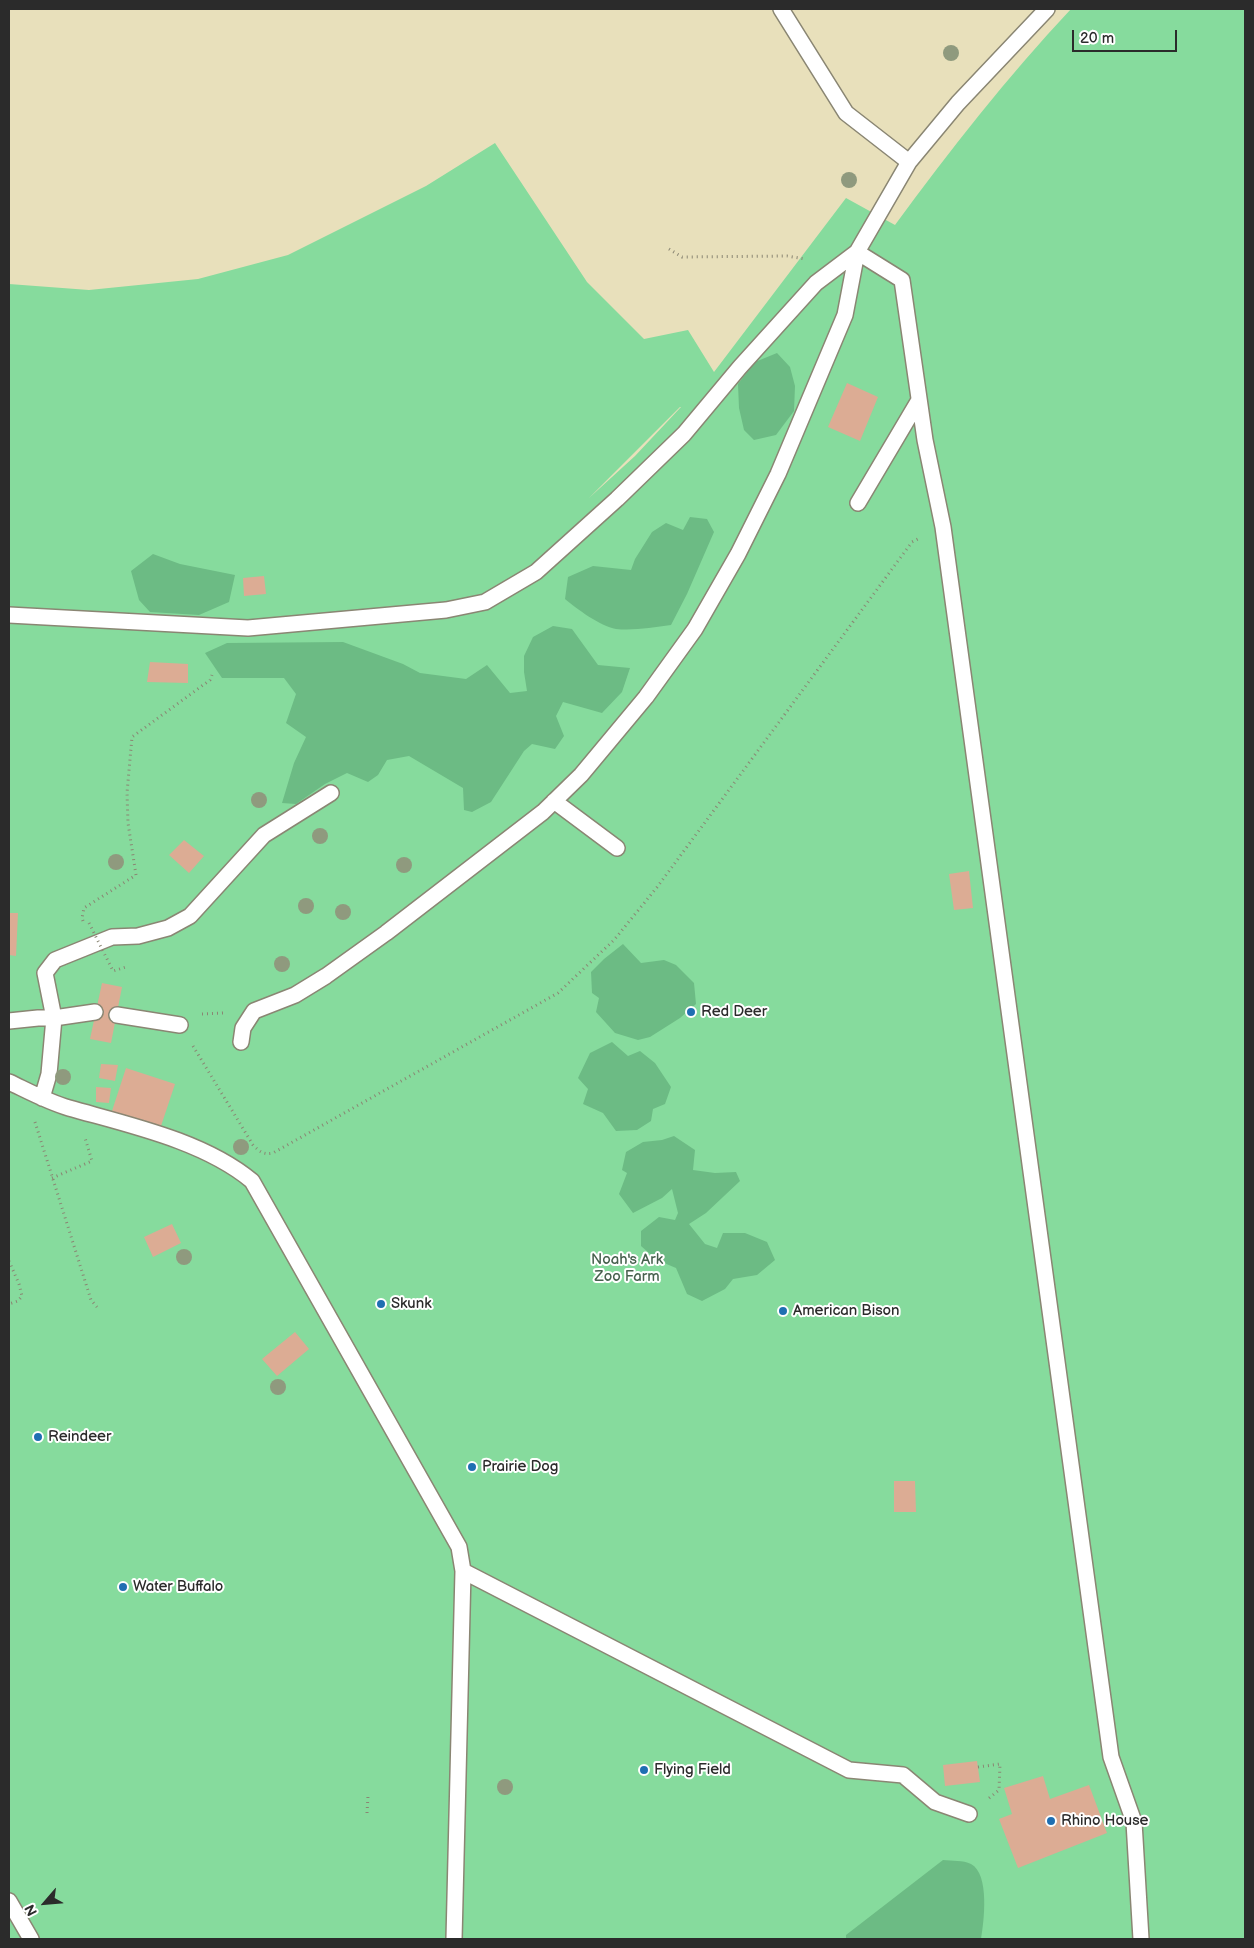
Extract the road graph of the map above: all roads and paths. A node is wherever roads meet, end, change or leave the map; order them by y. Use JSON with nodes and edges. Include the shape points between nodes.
{"nodes":[{"id":1,"x":781,"y":9,"type":"edge"},
{"id":2,"x":1047,"y":9,"type":"edge"},
{"id":3,"x":909,"y":162,"type":"junction"},
{"id":4,"x":669,"y":250,"type":"dead end"},
{"id":5,"x":857,"y":252,"type":"junction"},
{"id":6,"x":840,"y":265,"type":"junction"},
{"id":7,"x":919,"y":400,"type":"junction"},
{"id":8,"x":858,"y":503,"type":"dead end"},
{"id":9,"x":942,"y":526,"type":"junction"},
{"id":10,"x":9,"y":615,"type":"edge"},
{"id":11,"x":212,"y":675,"type":"dead end"},
{"id":12,"x":331,"y":793,"type":"dead end"},
{"id":13,"x":554,"y":801,"type":"junction"},
{"id":14,"x":617,"y":848,"type":"dead end"},
{"id":15,"x":89,"y":923,"type":"dead end"},
{"id":16,"x":95,"y":944,"type":"junction"},
{"id":17,"x":126,"y":967,"type":"dead end"},
{"id":18,"x":254,"y":1011,"type":"junction"},
{"id":19,"x":96,"y":1012,"type":"dead end"},
{"id":20,"x":117,"y":1015,"type":"dead end"},
{"id":21,"x":54,"y":1018,"type":"junction"},
{"id":22,"x":9,"y":1021,"type":"edge"},
{"id":23,"x":180,"y":1025,"type":"junction"},
{"id":24,"x":241,"y":1042,"type":"dead end"},
{"id":25,"x":9,"y":1082,"type":"edge"},
{"id":26,"x":42,"y":1098,"type":"junction"},
{"id":27,"x":75,"y":1109,"type":"junction"},
{"id":28,"x":52,"y":1178,"type":"junction"},
{"id":29,"x":9,"y":1261,"type":"edge"},
{"id":30,"x":9,"y":1304,"type":"edge"},
{"id":31,"x":97,"y":1307,"type":"dead end"},
{"id":32,"x":463,"y":1571,"type":"junction"},
{"id":33,"x":978,"y":1766,"type":"dead end"},
{"id":34,"x":1001,"y":1772,"type":"dead end"},
{"id":35,"x":368,"y":1796,"type":"dead end"},
{"id":36,"x":367,"y":1814,"type":"dead end"},
{"id":37,"x":969,"y":1814,"type":"dead end"},
{"id":38,"x":9,"y":1900,"type":"edge"},
{"id":39,"x":31,"y":1939,"type":"edge"},
{"id":40,"x":454,"y":1939,"type":"edge"},
{"id":41,"x":1141,"y":1939,"type":"edge"}],
"edges":[{"from":1,"to":3,"type":"lane","via":[[846,114]]},
{"from":2,"to":3,"type":"lane","via":[[958,103]]},
{"from":3,"to":5,"type":"lane"},
{"from":4,"to":6,"type":"path","via":[[682,256],[786,256]]},
{"from":5,"to":6,"type":"lane"},
{"from":5,"to":7,"type":"lane","via":[[902,280]]},
{"from":5,"to":13,"type":"lane","via":[[845,315],[778,474],[738,554],[695,629],[646,697],[582,775]]},
{"from":6,"to":10,"type":"lane","via":[[816,283],[684,434],[617,499],[536,572],[485,602],[446,610],[248,628]]},
{"from":7,"to":8,"type":"lane"},
{"from":7,"to":9,"type":"lane"},
{"from":9,"to":23,"type":"path","via":[[912,542],[658,886],[614,940],[558,993],[273,1153],[266,1154],[253,1144]]},
{"from":9,"to":41,"type":"lane","via":[[1110,1757],[1134,1822]]},
{"from":11,"to":16,"type":"path","via":[[210,680],[132,737],[127,793],[136,875],[84,908],[82,918]]},
{"from":12,"to":16,"type":"lane","via":[[264,835],[190,916],[168,928],[138,936],[112,937]]},
{"from":13,"to":14,"type":"lane"},
{"from":13,"to":18,"type":"lane","via":[[326,976],[295,994]]},
{"from":15,"to":17,"type":"path","bridge":true,"via":[[113,970]]},
{"from":16,"to":21,"type":"lane","via":[[55,960],[45,973]]},
{"from":18,"to":23,"type":"path","via":[[198,1014]]},
{"from":18,"to":24,"type":"lane","via":[[243,1028]]},
{"from":19,"to":21,"type":"lane"},
{"from":20,"to":23,"type":"lane"},
{"from":21,"to":22,"type":"lane"},
{"from":21,"to":26,"type":"lane","via":[[49,1074]]},
{"from":25,"to":26,"type":"lane"},
{"from":26,"to":27,"type":"lane"},
{"from":26,"to":28,"type":"path","via":[[35,1124]]},
{"from":27,"to":28,"type":"path","via":[[92,1161]]},
{"from":27,"to":32,"type":"lane","via":[[206,1151],[252,1181],[459,1547]]},
{"from":28,"to":31,"type":"path","via":[[91,1300]]},
{"from":29,"to":30,"type":"path","via":[[22,1296]]},
{"from":32,"to":37,"type":"lane","via":[[849,1770],[902,1775],[935,1802]]},
{"from":32,"to":40,"type":"lane"},
{"from":33,"to":34,"type":"path","via":[[1000,1764]]},
{"from":35,"to":36,"type":"path"},
{"from":38,"to":39,"type":"lane"}]}
